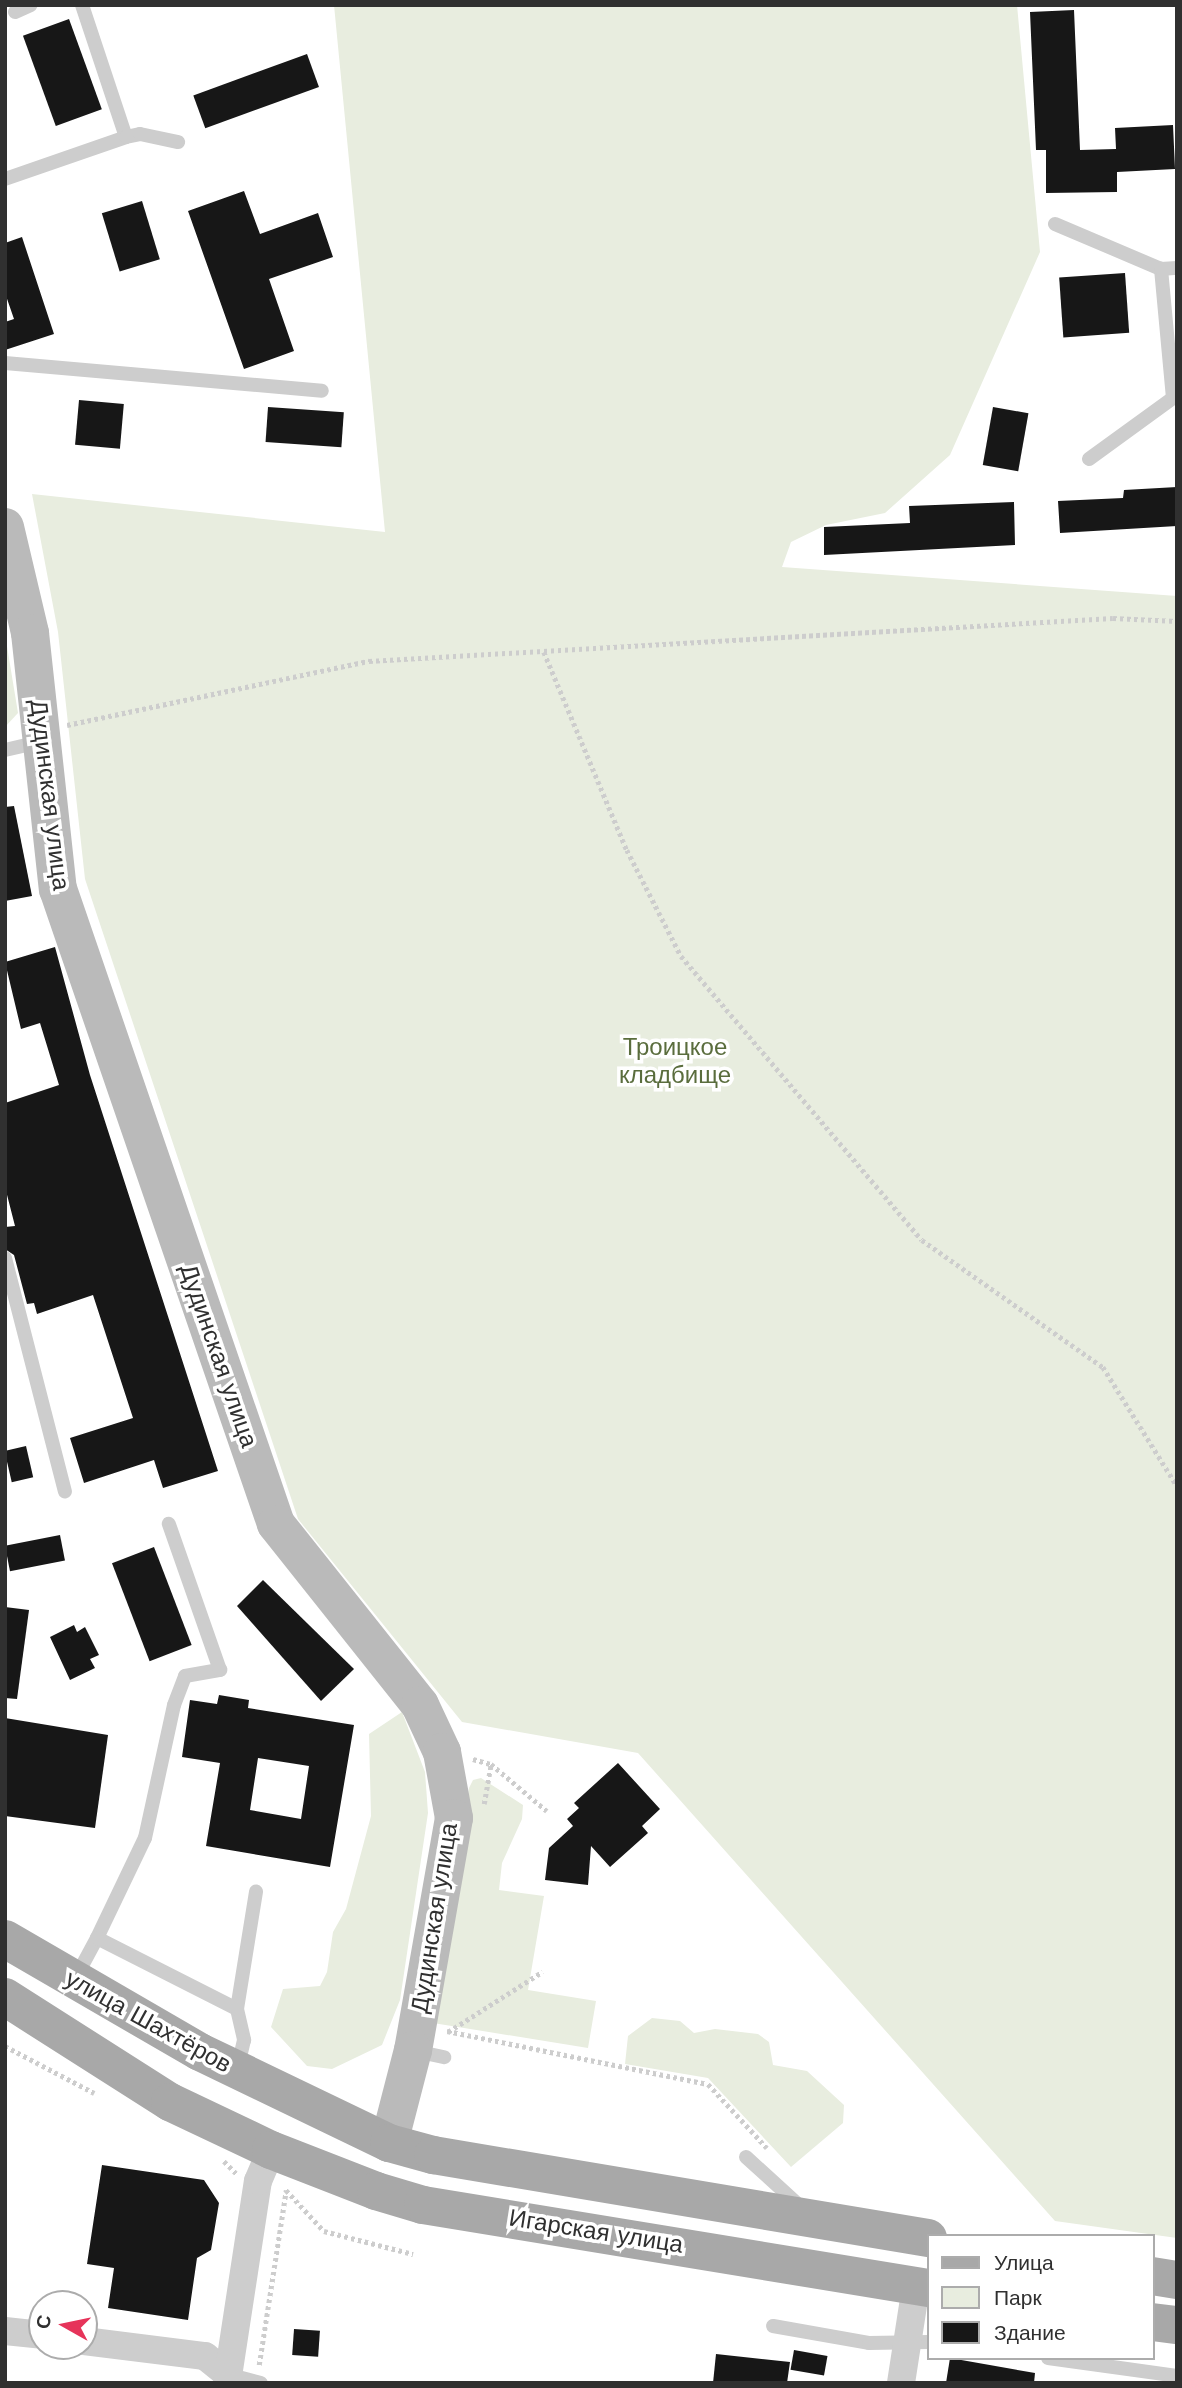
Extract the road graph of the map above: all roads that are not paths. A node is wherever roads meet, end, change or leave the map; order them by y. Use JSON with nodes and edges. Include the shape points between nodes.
{"nodes":[{"id":1,"x":31,"y":5,"type":"edge"},
{"id":2,"x":82,"y":5,"type":"edge"},
{"id":3,"x":15,"y":12,"type":"dead end"},
{"id":4,"x":126,"y":137,"type":"junction"},
{"id":5,"x":178,"y":142,"type":"dead end"},
{"id":6,"x":5,"y":179,"type":"edge"},
{"id":7,"x":1055,"y":224,"type":"dead end"},
{"id":8,"x":1177,"y":268,"type":"edge"},
{"id":9,"x":1161,"y":269,"type":"junction"},
{"id":10,"x":5,"y":363,"type":"edge"},
{"id":11,"x":321,"y":391,"type":"dead end"},
{"id":12,"x":1089,"y":459,"type":"dead end"},
{"id":13,"x":5,"y":527,"type":"edge"},
{"id":14,"x":23,"y":746,"type":"edge"},
{"id":15,"x":5,"y":1258,"type":"edge"},
{"id":16,"x":65,"y":1490,"type":"dead end"},
{"id":17,"x":169,"y":1524,"type":"dead end"},
{"id":18,"x":256,"y":1892,"type":"dead end"},
{"id":19,"x":97,"y":1938,"type":"junction"},
{"id":20,"x":5,"y":1939,"type":"edge"},
{"id":21,"x":74,"y":1981,"type":"junction"},
{"id":22,"x":5,"y":1997,"type":"edge"},
{"id":23,"x":237,"y":2009,"type":"junction"},
{"id":24,"x":237,"y":2071,"type":"junction"},
{"id":25,"x":292,"y":2100,"type":"joint"},
{"id":26,"x":389,"y":2143,"type":"junction"},
{"id":27,"x":271,"y":2150,"type":"junction"},
{"id":28,"x":746,"y":2157,"type":"dead end"},
{"id":29,"x":818,"y":2222,"type":"junction"},
{"id":30,"x":926,"y":2238,"type":"edge"},
{"id":31,"x":1154,"y":2276,"type":"edge"},
{"id":32,"x":1177,"y":2280,"type":"edge"},
{"id":33,"x":922,"y":2287,"type":"edge"},
{"id":34,"x":1154,"y":2322,"type":"edge"},
{"id":35,"x":773,"y":2326,"type":"dead end"},
{"id":36,"x":1177,"y":2326,"type":"edge"},
{"id":37,"x":5,"y":2331,"type":"edge"},
{"id":38,"x":28,"y":2333,"type":"edge"},
{"id":39,"x":918,"y":2341,"type":"edge"},
{"id":40,"x":98,"y":2342,"type":"edge"},
{"id":41,"x":1062,"y":2360,"type":"edge"},
{"id":42,"x":1177,"y":2376,"type":"edge"},
{"id":43,"x":227,"y":2379,"type":"edge"},
{"id":44,"x":259,"y":2382,"type":"edge"},
{"id":45,"x":901,"y":2383,"type":"edge"}],
"edges":[{"from":1,"to":3,"type":"lane"},
{"from":2,"to":4,"type":"lane"},
{"from":4,"to":5,"type":"lane","via":[[140,134]]},
{"from":4,"to":6,"type":"lane"},
{"from":7,"to":9,"type":"lane"},
{"from":8,"to":9,"type":"lane"},
{"from":9,"to":12,"type":"lane","via":[[1173,398]]},
{"from":10,"to":11,"type":"lane"},
{"from":13,"to":14,"type":"street","name":"Дудинская улица","via":[[30,633]]},
{"from":14,"to":26,"type":"street","name":"Дудинская улица","via":[[58,889],[276,1524],[420,1705],[442,1752],[454,1818],[429,2054]]},
{"from":15,"to":16,"type":"lane"},
{"from":17,"to":19,"type":"lane","via":[[220,1670],[185,1676],[174,1705],[145,1838]]},
{"from":18,"to":23,"type":"lane"},
{"from":19,"to":21,"type":"lane"},
{"from":19,"to":23,"type":"lane"},
{"from":20,"to":21,"type":"main road","name":"улица Шахтёров"},
{"from":21,"to":24,"type":"main road","name":"улица Шахтёров"},
{"from":22,"to":27,"type":"main road","name":"улица Шахтёров","via":[[170,2102]]},
{"from":23,"to":24,"type":"lane","via":[[244,2040]]},
{"from":24,"to":25,"type":"main road","name":"улица Шахтёров"},
{"from":25,"to":26,"type":"main road","name":"Игарская улица"},
{"from":26,"to":29,"type":"main road","name":"Игарская улица","via":[[433,2155]]},
{"from":27,"to":33,"type":"main road","name":"Игарская улица","via":[[343,2180],[423,2205]]},
{"from":27,"to":43,"type":"street","via":[[258,2181]]},
{"from":28,"to":29,"type":"lane"},
{"from":29,"to":30,"type":"main road","name":"Игарская улица"},
{"from":31,"to":32,"type":"main road"},
{"from":33,"to":39,"type":"street"},
{"from":34,"to":36,"type":"main road"},
{"from":35,"to":39,"type":"lane","via":[[869,2343]]},
{"from":37,"to":38,"type":"street"},
{"from":39,"to":45,"type":"street"},
{"from":40,"to":43,"type":"street","via":[[205,2356]]},
{"from":41,"to":42,"type":"lane"},
{"from":43,"to":44,"type":"lane"}]}
